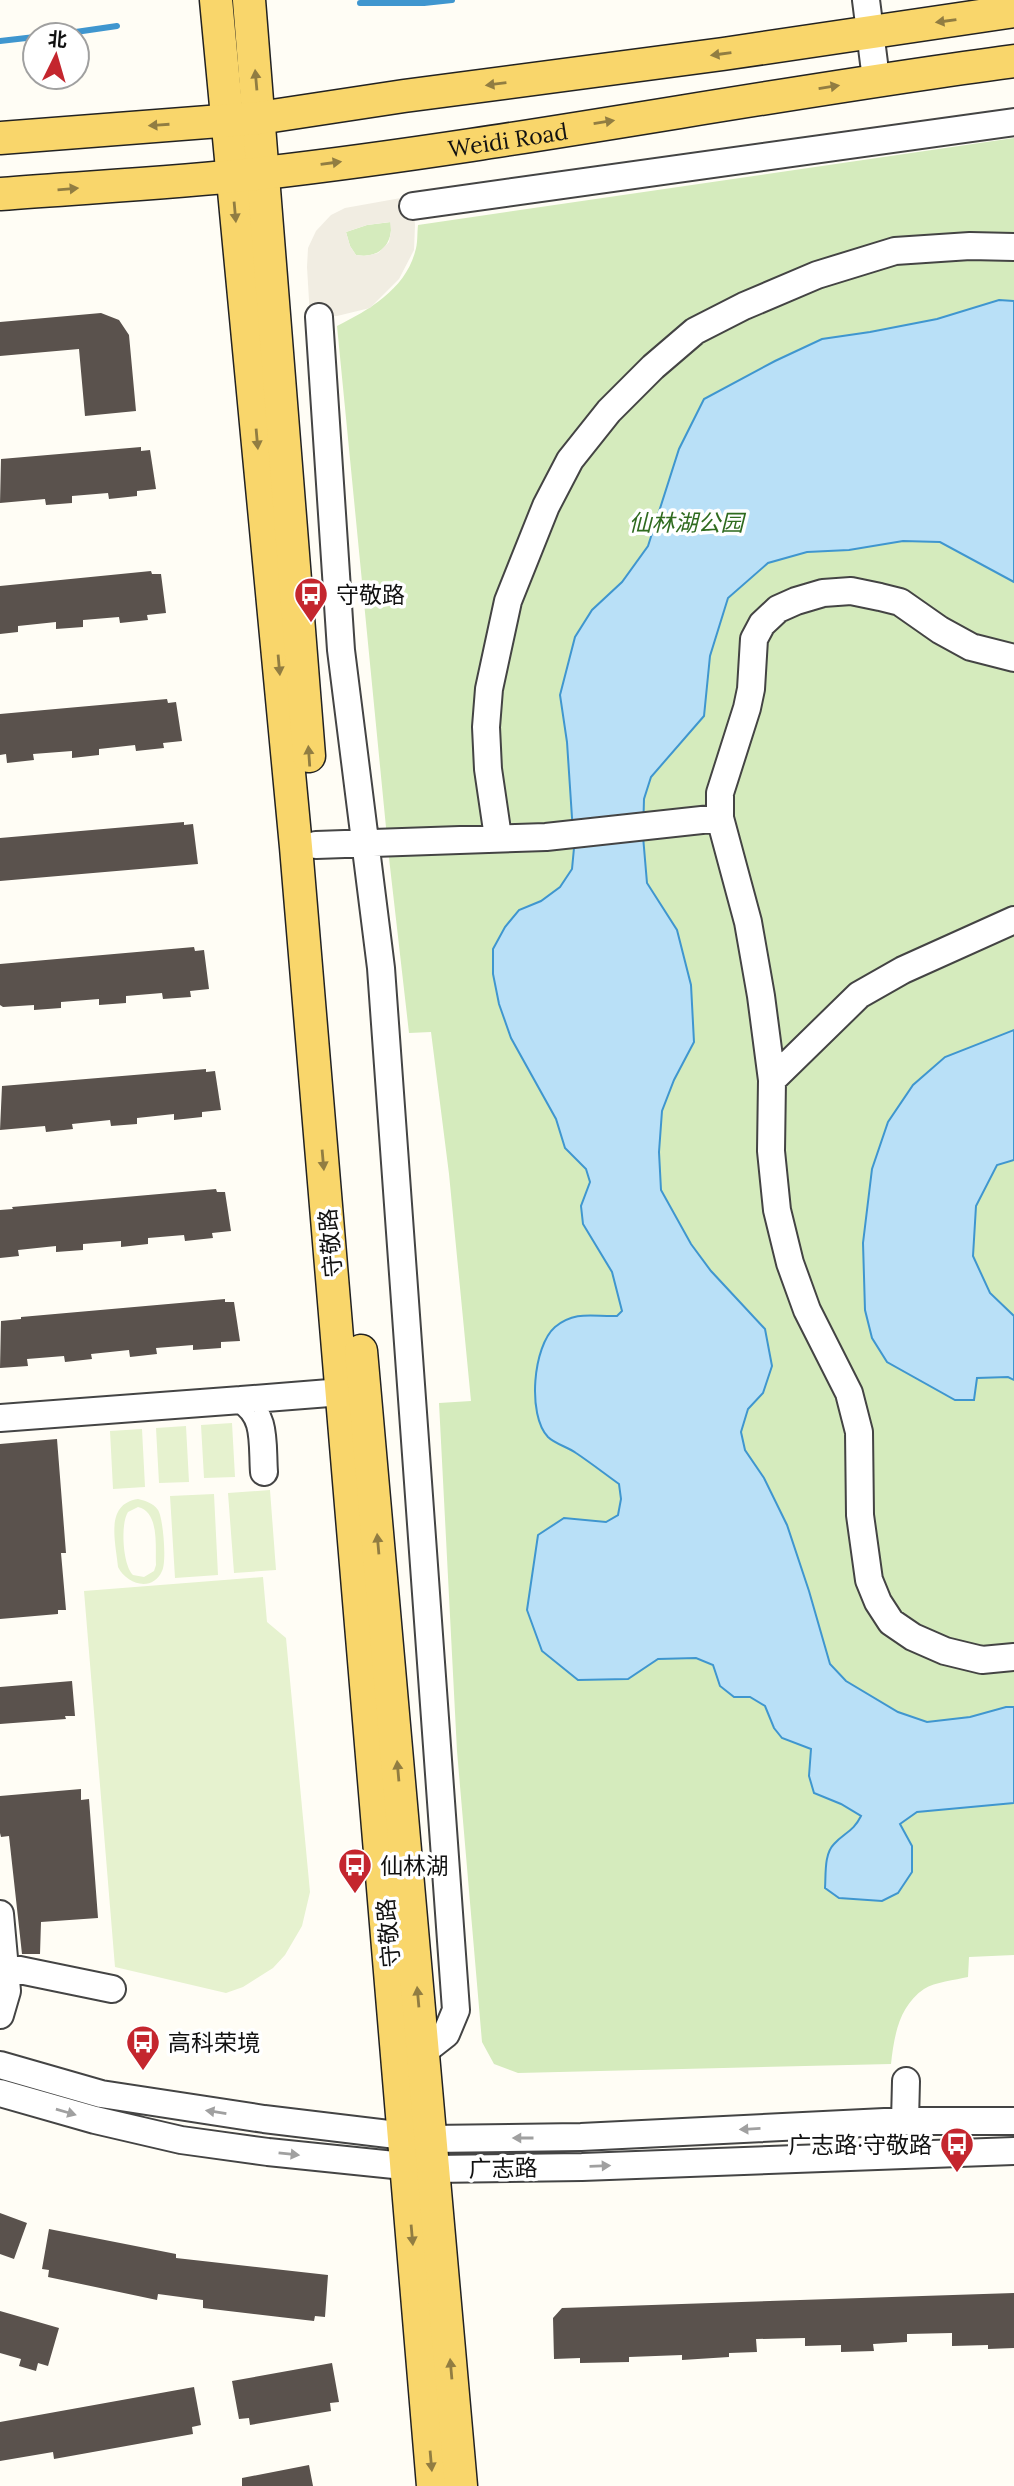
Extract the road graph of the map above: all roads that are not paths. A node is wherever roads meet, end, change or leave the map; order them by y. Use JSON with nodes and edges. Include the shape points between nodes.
{"nodes":[{"id":1,"x":216,"y":0,"type":"edge"},
{"id":2,"x":249,"y":0,"type":"edge"},
{"id":3,"x":866,"y":0,"type":"edge"},
{"id":4,"x":1014,"y":11,"type":"edge"},
{"id":5,"x":869,"y":31,"type":"junction"},
{"id":6,"x":1014,"y":61,"type":"edge"},
{"id":7,"x":876,"y":79,"type":"junction"},
{"id":8,"x":259,"y":118,"type":"junction"},
{"id":9,"x":227,"y":120,"type":"junction"},
{"id":10,"x":1014,"y":122,"type":"edge"},
{"id":11,"x":0,"y":138,"type":"edge"},
{"id":12,"x":263,"y":173,"type":"junction"},
{"id":13,"x":232,"y":175,"type":"junction"},
{"id":14,"x":0,"y":194,"type":"edge"},
{"id":15,"x":413,"y":206,"type":"dead end"},
{"id":16,"x":1014,"y":247,"type":"edge"},
{"id":17,"x":319,"y":317,"type":"dead end"},
{"id":18,"x":1014,"y":658,"type":"edge"},
{"id":19,"x":720,"y":818,"type":"junction"},
{"id":20,"x":498,"y":837,"type":"junction"},
{"id":21,"x":365,"y":843,"type":"junction"},
{"id":22,"x":316,"y":845,"type":"junction"},
{"id":23,"x":1014,"y":920,"type":"edge"},
{"id":24,"x":772,"y":1080,"type":"junction"},
{"id":25,"x":342,"y":1392,"type":"junction"},
{"id":26,"x":241,"y":1400,"type":"junction"},
{"id":27,"x":0,"y":1418,"type":"edge"},
{"id":28,"x":264,"y":1472,"type":"dead end"},
{"id":29,"x":1014,"y":1657,"type":"edge"},
{"id":30,"x":0,"y":1914,"type":"edge"},
{"id":31,"x":5,"y":1967,"type":"junction"},
{"id":32,"x":112,"y":1989,"type":"dead end"},
{"id":33,"x":0,"y":2015,"type":"edge"},
{"id":34,"x":423,"y":2052,"type":"junction"},
{"id":35,"x":0,"y":2065,"type":"edge"},
{"id":36,"x":906,"y":2081,"type":"dead end"},
{"id":37,"x":0,"y":2093,"type":"edge"},
{"id":38,"x":905,"y":2121,"type":"junction"},
{"id":39,"x":1014,"y":2121,"type":"edge"},
{"id":40,"x":1014,"y":2151,"type":"edge"},
{"id":41,"x":419,"y":2152,"type":"junction"},
{"id":42,"x":433,"y":2486,"type":"edge"},
{"id":43,"x":461,"y":2486,"type":"edge"}],
"edges":[{"from":1,"to":9,"type":"main road","name":"守敬路"},
{"from":8,"to":2,"type":"main road","name":"守敬路","one_way":true},
{"from":3,"to":5,"type":"street"},
{"from":4,"to":5,"type":"main road","one_way":true},
{"from":5,"to":7,"type":"street"},
{"from":5,"to":8,"type":"main road","one_way":true},
{"from":6,"to":7,"type":"main road","name":"Weidi Road"},
{"from":12,"to":7,"type":"main road","name":"Weidi Road","one_way":true},
{"from":8,"to":9,"type":"main road"},
{"from":8,"to":12,"type":"main road","name":"守敬路"},
{"from":9,"to":11,"type":"main road","one_way":true},
{"from":9,"to":13,"type":"main road","name":"守敬路"},
{"from":10,"to":15,"type":"street"},
{"from":12,"to":13,"type":"main road","name":"Weidi Road"},
{"from":22,"to":12,"type":"main road","name":"守敬路","one_way":true},
{"from":14,"to":13,"type":"main road","name":"Weidi Road","one_way":true},
{"from":13,"to":25,"type":"main road","name":"守敬路","one_way":true},
{"from":16,"to":20,"type":"street","via":[[895,251],[817,275],[695,331],[609,411],[570,460],[545,506],[508,601],[489,689],[486,727]]},
{"from":17,"to":21,"type":"street","via":[[341,650]]},
{"from":18,"to":19,"type":"street","via":[[971,647],[900,602],[880,597],[851,591],[823,593],[778,609],[754,639],[751,689],[720,793]]},
{"from":19,"to":20,"type":"street","via":[[546,837]]},
{"from":19,"to":24,"type":"street","via":[[748,922]]},
{"from":20,"to":21,"type":"street"},
{"from":21,"to":22,"type":"street"},
{"from":21,"to":34,"type":"street","via":[[381,968],[456,2010],[446,2034]]},
{"from":34,"to":22,"type":"main road","name":"守敬路","one_way":true},
{"from":23,"to":24,"type":"street","via":[[859,995]]},
{"from":24,"to":29,"type":"street","via":[[771,1151],[777,1210],[807,1310],[849,1393],[859,1432],[864,1558],[878,1602],[891,1622],[945,1651],[982,1660]]},
{"from":25,"to":26,"type":"street"},
{"from":25,"to":41,"type":"main road","name":"守敬路"},
{"from":26,"to":27,"type":"street"},
{"from":26,"to":28,"type":"street","via":[[260,1419]]},
{"from":30,"to":31,"type":"street"},
{"from":31,"to":32,"type":"street"},
{"from":31,"to":33,"type":"street","via":[[7,1991]]},
{"from":34,"to":41,"type":"main road","name":"守敬路"},
{"from":41,"to":35,"type":"street","name":"广志路","one_way":true,"via":[[264,2119],[101,2094]]},
{"from":36,"to":38,"type":"street"},
{"from":37,"to":41,"type":"street","name":"广志路","one_way":true,"via":[[181,2140],[268,2152]]},
{"from":38,"to":39,"type":"street","name":"广志路"},
{"from":38,"to":41,"type":"street","name":"广志路","one_way":true,"via":[[581,2137]]},
{"from":41,"to":40,"type":"street","name":"广志路","one_way":true,"via":[[582,2167]]},
{"from":41,"to":42,"type":"main road","name":"守敬路","one_way":true},
{"from":43,"to":41,"type":"main road","name":"守敬路","one_way":true}]}
